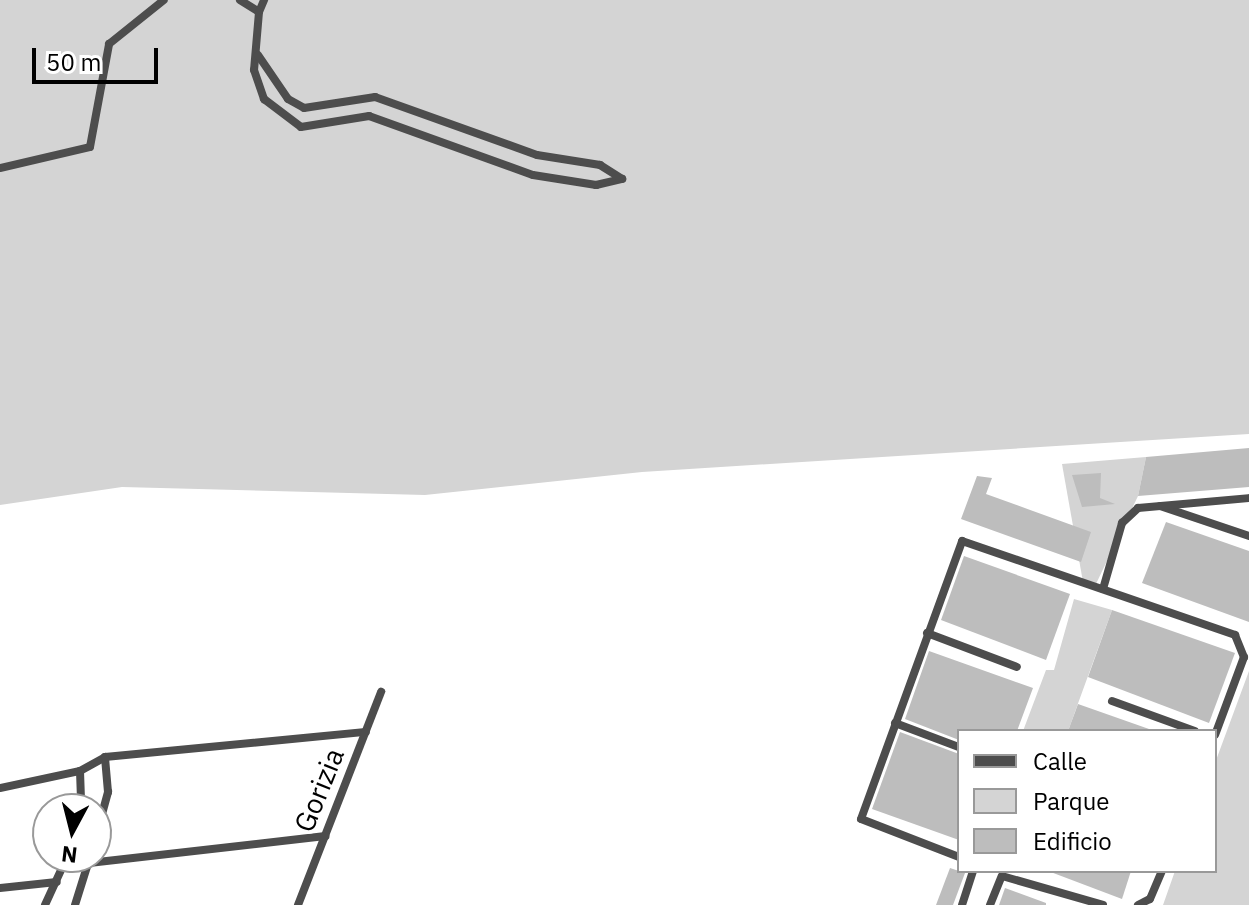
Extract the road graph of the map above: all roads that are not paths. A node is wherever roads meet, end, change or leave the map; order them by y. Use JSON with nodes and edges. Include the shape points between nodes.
{"nodes":[{"id":1,"x":164,"y":0,"type":"edge"},
{"id":2,"x":240,"y":0,"type":"edge"},
{"id":3,"x":264,"y":0,"type":"edge"},
{"id":4,"x":259,"y":12,"type":"junction"},
{"id":5,"x":258,"y":55,"type":"junction"},
{"id":6,"x":0,"y":168,"type":"edge"},
{"id":7,"x":1249,"y":498,"type":"edge"},
{"id":8,"x":1155,"y":505,"type":"junction"},
{"id":9,"x":1249,"y":536,"type":"edge"},
{"id":10,"x":1103,"y":589,"type":"junction"},
{"id":11,"x":927,"y":633,"type":"junction"},
{"id":12,"x":1017,"y":667,"type":"dead end"},
{"id":13,"x":381,"y":692,"type":"dead end"},
{"id":14,"x":1112,"y":701,"type":"dead end"},
{"id":15,"x":895,"y":723,"type":"junction"},
{"id":16,"x":1189,"y":729,"type":"edge"},
{"id":17,"x":1217,"y":729,"type":"edge"},
{"id":18,"x":366,"y":732,"type":"junction"},
{"id":19,"x":957,"y":746,"type":"edge"},
{"id":20,"x":105,"y":757,"type":"junction"},
{"id":21,"x":80,"y":771,"type":"junction"},
{"id":22,"x":0,"y":788,"type":"edge"},
{"id":23,"x":81,"y":793,"type":"edge"},
{"id":24,"x":108,"y":793,"type":"edge"},
{"id":25,"x":325,"y":836,"type":"junction"},
{"id":26,"x":957,"y":856,"type":"edge"},
{"id":27,"x":112,"y":858,"type":"edge"},
{"id":28,"x":61,"y":873,"type":"edge"},
{"id":29,"x":86,"y":873,"type":"edge"},
{"id":30,"x":972,"y":873,"type":"edge"},
{"id":31,"x":1161,"y":873,"type":"edge"},
{"id":32,"x":57,"y":882,"type":"junction"},
{"id":33,"x":0,"y":888,"type":"edge"},
{"id":34,"x":45,"y":905,"type":"edge"},
{"id":35,"x":75,"y":905,"type":"edge"},
{"id":36,"x":298,"y":905,"type":"edge"},
{"id":37,"x":962,"y":905,"type":"edge"},
{"id":38,"x":990,"y":905,"type":"edge"},
{"id":39,"x":1103,"y":905,"type":"edge"},
{"id":40,"x":1138,"y":905,"type":"edge"}],
"edges":[{"from":1,"to":6,"type":"street","via":[[109,44],[90,147]]},
{"from":2,"to":4,"type":"street"},
{"from":3,"to":4,"type":"street"},
{"from":4,"to":5,"type":"street"},
{"from":5,"to":5,"type":"street","via":[[254,70],[264,99],[301,127],[369,116],[533,175],[596,185],[622,179],[600,165],[537,155],[375,97],[304,108],[288,99]]},
{"from":7,"to":8,"type":"street"},
{"from":8,"to":9,"type":"street"},
{"from":8,"to":10,"type":"street","via":[[1122,523]]},
{"from":10,"to":11,"type":"street","via":[[962,541]]},
{"from":10,"to":17,"type":"street","via":[[1245,643]]},
{"from":11,"to":12,"type":"street"},
{"from":11,"to":15,"type":"street"},
{"from":13,"to":18,"type":"street","name":"Gorizia"},
{"from":14,"to":16,"type":"street"},
{"from":15,"to":19,"type":"street"},
{"from":15,"to":26,"type":"street","via":[[861,819]]},
{"from":18,"to":20,"type":"street"},
{"from":18,"to":25,"type":"street","name":"Gorizia"},
{"from":20,"to":21,"type":"street"},
{"from":20,"to":24,"type":"street"},
{"from":21,"to":22,"type":"street"},
{"from":21,"to":23,"type":"street"},
{"from":25,"to":27,"type":"street"},
{"from":25,"to":36,"type":"street","name":"Gorizia"},
{"from":28,"to":32,"type":"street"},
{"from":29,"to":35,"type":"street"},
{"from":30,"to":37,"type":"street"},
{"from":31,"to":40,"type":"street","via":[[1150,899]]},
{"from":32,"to":33,"type":"street"},
{"from":32,"to":34,"type":"street"},
{"from":38,"to":39,"type":"street","via":[[1002,876]]}]}
